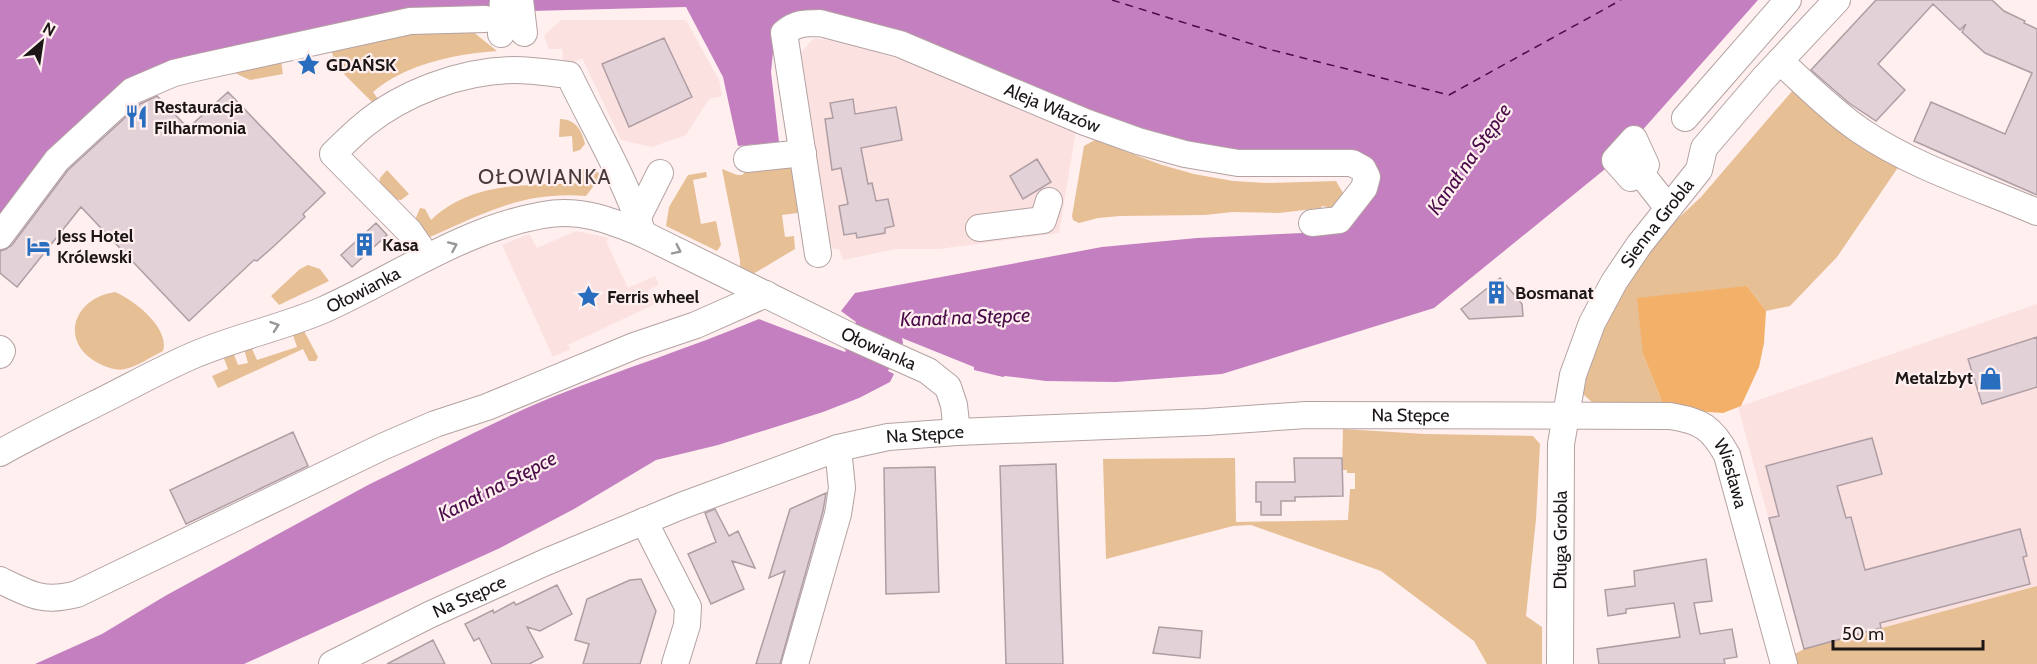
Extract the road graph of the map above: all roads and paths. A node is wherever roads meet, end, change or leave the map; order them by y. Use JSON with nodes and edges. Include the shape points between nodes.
{"nodes":[{"id":1,"x":1788,"y":0,"type":"edge"},
{"id":2,"x":1837,"y":0,"type":"edge"},
{"id":3,"x":510,"y":26,"type":"edge"},
{"id":4,"x":1780,"y":61,"type":"junction"},
{"id":5,"x":1685,"y":118,"type":"dead end"},
{"id":6,"x":803,"y":153,"type":"junction"},
{"id":7,"x":747,"y":159,"type":"dead end"},
{"id":8,"x":1639,"y":171,"type":"dead end"},
{"id":9,"x":660,"y":173,"type":"dead end"},
{"id":10,"x":1049,"y":201,"type":"dead end"},
{"id":11,"x":1668,"y":208,"type":"junction"},
{"id":12,"x":2037,"y":212,"type":"edge"},
{"id":13,"x":1312,"y":223,"type":"dead end"},
{"id":14,"x":640,"y":225,"type":"junction"},
{"id":15,"x":979,"y":228,"type":"dead end"},
{"id":16,"x":0,"y":236,"type":"edge"},
{"id":17,"x":818,"y":254,"type":"dead end"},
{"id":18,"x":427,"y":257,"type":"junction"},
{"id":19,"x":766,"y":294,"type":"junction"},
{"id":20,"x":0,"y":349,"type":"edge"},
{"id":21,"x":0,"y":355,"type":"edge"},
{"id":22,"x":1565,"y":417,"type":"junction"},
{"id":23,"x":957,"y":432,"type":"junction"},
{"id":24,"x":837,"y":448,"type":"junction"},
{"id":25,"x":0,"y":453,"type":"edge"},
{"id":26,"x":644,"y":521,"type":"junction"},
{"id":27,"x":0,"y":580,"type":"edge"},
{"id":28,"x":332,"y":664,"type":"edge"},
{"id":29,"x":675,"y":664,"type":"edge"},
{"id":30,"x":795,"y":664,"type":"edge"},
{"id":31,"x":1560,"y":664,"type":"edge"},
{"id":32,"x":1784,"y":664,"type":"edge"}],
"edges":[{"from":1,"to":5,"type":"street"},
{"from":2,"to":4,"type":"street","name":"Sienna Grobla"},
{"from":3,"to":16,"type":"street","via":[[410,21],[174,73],[132,91],[57,160]]},
{"from":4,"to":11,"type":"street","name":"Sienna Grobla","via":[[1704,148],[1699,170]]},
{"from":4,"to":12,"type":"street","via":[[1858,129],[1882,144]]},
{"from":6,"to":7,"type":"street"},
{"from":6,"to":13,"type":"street","name":"Aleja Włazów","via":[[784,33],[793,25],[820,22],[900,44],[1085,122],[1185,154],[1238,163],[1352,163],[1363,169],[1367,177],[1364,188],[1339,220]]},
{"from":6,"to":17,"type":"street","name":"Aleja Włazów"},
{"from":8,"to":11,"type":"street"},
{"from":9,"to":14,"type":"street"},
{"from":10,"to":15,"type":"street","via":[[1043,220]]},
{"from":11,"to":22,"type":"street","name":"Sienna Grobla","via":[[1614,282],[1592,323],[1573,375]]},
{"from":18,"to":14,"type":"street","name":"Ołowianka","one_way":true,"via":[[480,233],[545,214],[587,214]]},
{"from":14,"to":18,"type":"street","via":[[569,75],[490,72],[439,84],[398,103],[365,124],[333,154],[409,231]]},
{"from":14,"to":19,"type":"street","name":"Ołowianka","one_way":true},
{"from":25,"to":18,"type":"street","name":"Ołowianka","one_way":true,"via":[[195,355],[321,311]]},
{"from":19,"to":23,"type":"street","name":"Ołowianka","via":[[928,371],[948,387]]},
{"from":19,"to":27,"type":"street","via":[[382,447],[77,594],[47,599]]},
{"from":20,"to":21,"type":"street"},
{"from":22,"to":23,"type":"street","name":"Na Stępce","via":[[1306,415]]},
{"from":22,"to":31,"type":"street","name":"Długa Grobla","via":[[1560,455]]},
{"from":22,"to":32,"type":"street","name":"Wiesława","via":[[1670,416],[1690,419],[1716,435],[1727,455]]},
{"from":23,"to":24,"type":"street","name":"Na Stępce","via":[[888,437]]},
{"from":24,"to":26,"type":"street","name":"Na Stępce"},
{"from":24,"to":30,"type":"street","via":[[842,488],[838,514]]},
{"from":26,"to":28,"type":"street","name":"Na Stępce","via":[[429,615]]},
{"from":26,"to":29,"type":"street","via":[[688,607],[687,625]]}]}
